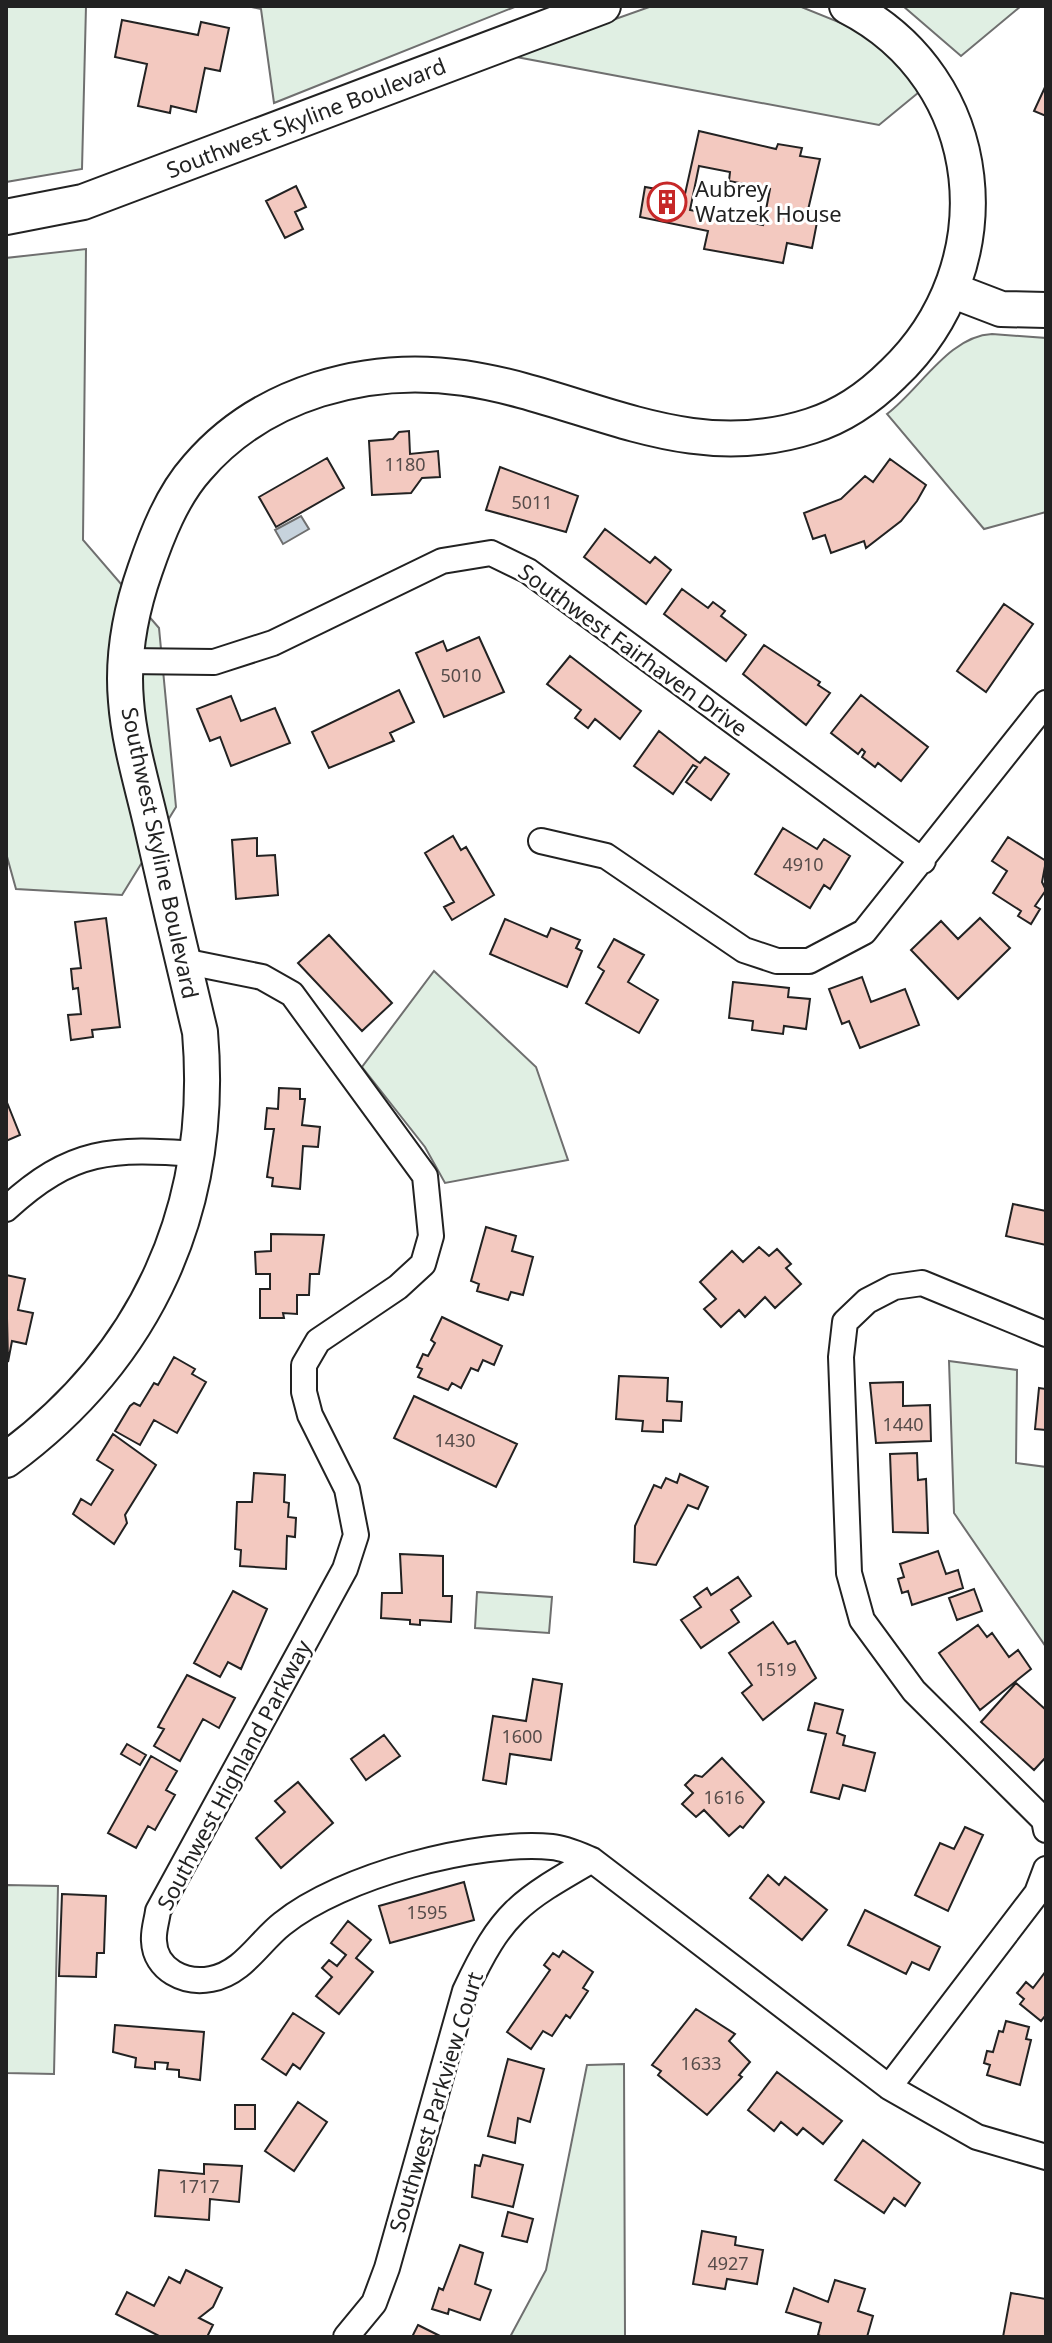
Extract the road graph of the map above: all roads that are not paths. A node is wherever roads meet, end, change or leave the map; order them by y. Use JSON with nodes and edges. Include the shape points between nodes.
{"nodes":[{"id":1,"x":603,"y":6,"type":"edge"},
{"id":2,"x":847,"y":6,"type":"edge"},
{"id":3,"x":6,"y":217,"type":"edge"},
{"id":4,"x":954,"y":291,"type":"junction"},
{"id":5,"x":1046,"y":310,"type":"edge"},
{"id":6,"x":126,"y":661,"type":"junction"},
{"id":7,"x":1046,"y":703,"type":"edge"},
{"id":8,"x":541,"y":841,"type":"dead end"},
{"id":9,"x":923,"y":861,"type":"junction"},
{"id":10,"x":183,"y":961,"type":"junction"},
{"id":11,"x":198,"y":1154,"type":"junction"},
{"id":12,"x":6,"y":1209,"type":"edge"},
{"id":13,"x":1046,"y":1334,"type":"edge"},
{"id":14,"x":6,"y":1460,"type":"edge"},
{"id":15,"x":1046,"y":1830,"type":"edge"},
{"id":16,"x":592,"y":1860,"type":"junction"},
{"id":17,"x":1046,"y":1869,"type":"edge"},
{"id":18,"x":889,"y":2087,"type":"junction"},
{"id":19,"x":1046,"y":2157,"type":"edge"},
{"id":20,"x":346,"y":2337,"type":"edge"}],
"edges":[{"from":1,"to":3,"type":"main road","name":"Southwest Skyline Boulevard","via":[[83,202]]},
{"from":2,"to":4,"type":"main road","name":"Southwest Skyline Boulevard","via":[[880,26],[918,61],[953,122],[969,210]]},
{"from":4,"to":5,"type":"main road","via":[[1001,309]]},
{"from":4,"to":6,"type":"main road","name":"Southwest Skyline Boulevard","via":[[906,362],[861,402],[806,428],[757,437],[667,434],[487,383],[443,376],[399,374],[357,380],[284,403],[232,434],[196,469],[176,498],[138,590],[127,630]]},
{"from":6,"to":9,"type":"street","name":"Southwest Fairhaven Drive","via":[[214,662],[273,643],[442,561],[491,553],[528,571]]},
{"from":6,"to":10,"type":"main road","name":"Southwest Skyline Boulevard","via":[[131,735]]},
{"from":7,"to":9,"type":"street"},
{"from":8,"to":9,"type":"street","via":[[606,856],[744,950],[777,961],[809,961],[864,932]]},
{"from":10,"to":11,"type":"main road","name":"Southwest Skyline Boulevard","via":[[203,1059]]},
{"from":10,"to":16,"type":"street","name":"Southwest Highland Parkway","via":[[262,977],[292,994],[425,1176],[431,1236],[423,1264],[318,1341],[304,1365],[310,1415],[347,1489],[356,1535],[345,1569],[158,1911],[154,1942],[162,1965],[182,1978],[212,1979],[240,1966],[281,1924],[322,1896],[378,1873],[518,1846],[555,1847]]},
{"from":11,"to":12,"type":"street","via":[[146,1150],[84,1157],[37,1181]]},
{"from":11,"to":14,"type":"main road","name":"Southwest Skyline Boulevard","via":[[176,1239],[134,1328],[79,1399]]},
{"from":13,"to":15,"type":"street","via":[[922,1283],[894,1287],[867,1301],[845,1322],[841,1357],[849,1573],[862,1620],[914,1691],[1044,1820]]},
{"from":16,"to":18,"type":"street","name":"Southwest Highland Parkway"},
{"from":16,"to":20,"type":"street","name":"Southwest Parkview Court","via":[[529,1897],[503,1921],[484,1950],[465,1991],[387,2268],[374,2303]]},
{"from":17,"to":18,"type":"street","via":[[1037,1893]]},
{"from":18,"to":19,"type":"street","name":"Southwest Highland Parkway","via":[[977,2137]]}]}
